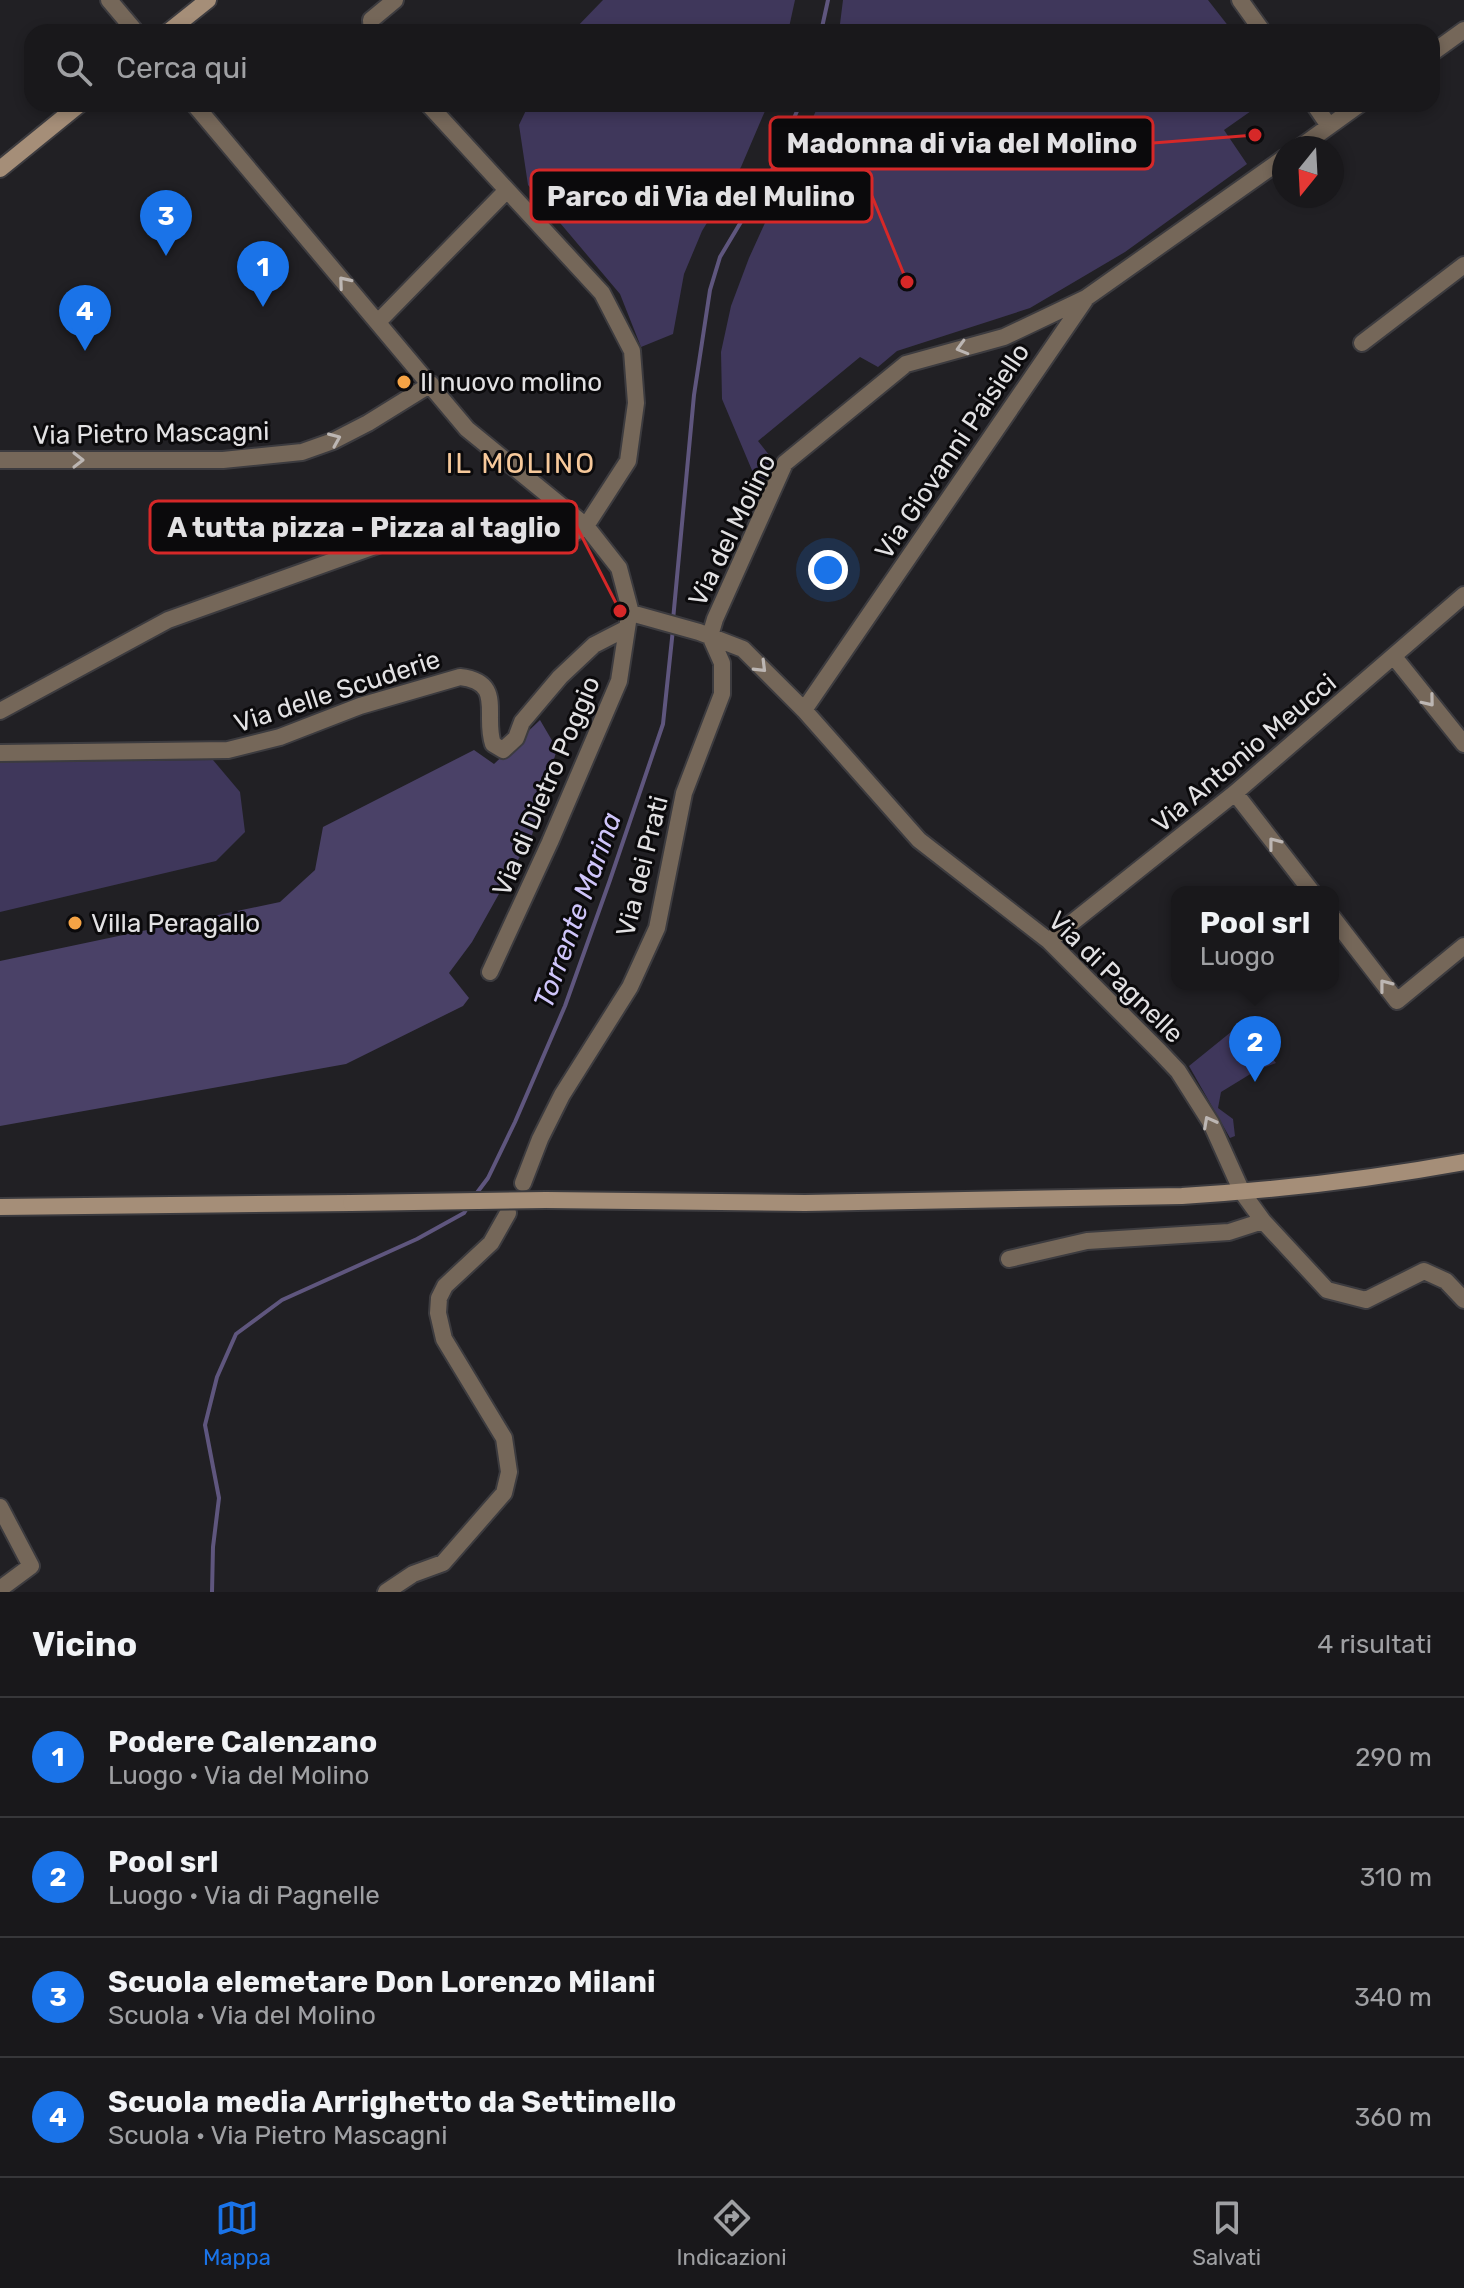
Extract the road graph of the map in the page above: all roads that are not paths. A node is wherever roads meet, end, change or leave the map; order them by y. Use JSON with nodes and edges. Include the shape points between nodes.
{"nodes":[{"id":1,"x":109,"y":0,"type":"edge"},
{"id":2,"x":208,"y":0,"type":"edge"},
{"id":3,"x":395,"y":0,"type":"edge"},
{"id":4,"x":1240,"y":0,"type":"edge"},
{"id":5,"x":129,"y":24,"type":"edge"},
{"id":6,"x":178,"y":24,"type":"edge"},
{"id":7,"x":371,"y":24,"type":"edge"},
{"id":8,"x":1257,"y":24,"type":"edge"},
{"id":9,"x":1461,"y":39,"type":"edge"},
{"id":10,"x":1440,"y":49,"type":"edge"},
{"id":11,"x":70,"y":112,"type":"edge"},
{"id":12,"x":201,"y":112,"type":"edge"},
{"id":13,"x":435,"y":112,"type":"edge"},
{"id":14,"x":1319,"y":112,"type":"edge"},
{"id":15,"x":1349,"y":112,"type":"edge"},
{"id":16,"x":1329,"y":126,"type":"junction"},
{"id":17,"x":1315,"y":136,"type":"edge"},
{"id":18,"x":1272,"y":166,"type":"edge"},
{"id":19,"x":0,"y":169,"type":"edge"},
{"id":20,"x":507,"y":190,"type":"junction"},
{"id":21,"x":1464,"y":265,"type":"edge"},
{"id":22,"x":1086,"y":298,"type":"junction"},
{"id":23,"x":378,"y":322,"type":"junction"},
{"id":24,"x":1362,"y":343,"type":"dead end"},
{"id":25,"x":431,"y":384,"type":"junction"},
{"id":26,"x":0,"y":460,"type":"edge"},
{"id":27,"x":586,"y":526,"type":"junction"},
{"id":28,"x":1464,"y":595,"type":"edge"},
{"id":29,"x":634,"y":620,"type":"junction"},
{"id":30,"x":704,"y":634,"type":"junction"},
{"id":31,"x":1395,"y":658,"type":"junction"},
{"id":32,"x":804,"y":710,"type":"junction"},
{"id":33,"x":0,"y":711,"type":"edge"},
{"id":34,"x":1464,"y":744,"type":"edge"},
{"id":35,"x":0,"y":753,"type":"edge"},
{"id":36,"x":1235,"y":793,"type":"junction"},
{"id":37,"x":1307,"y":886,"type":"edge"},
{"id":38,"x":1339,"y":926,"type":"edge"},
{"id":39,"x":1049,"y":941,"type":"junction"},
{"id":40,"x":1464,"y":946,"type":"edge"},
{"id":41,"x":490,"y":972,"type":"dead end"},
{"id":42,"x":1464,"y":1162,"type":"edge"},
{"id":43,"x":523,"y":1183,"type":"dead end"},
{"id":44,"x":1242,"y":1192,"type":"junction"},
{"id":45,"x":0,"y":1207,"type":"edge"},
{"id":46,"x":508,"y":1213,"type":"dead end"},
{"id":47,"x":1263,"y":1221,"type":"junction"},
{"id":48,"x":1009,"y":1259,"type":"dead end"},
{"id":49,"x":1464,"y":1300,"type":"edge"},
{"id":50,"x":0,"y":1507,"type":"edge"},
{"id":51,"x":0,"y":1589,"type":"edge"},
{"id":52,"x":386,"y":1592,"type":"edge"}],
"edges":[{"from":1,"to":5,"type":"street"},
{"from":2,"to":6,"type":"main road"},
{"from":3,"to":7,"type":"street"},
{"from":4,"to":8,"type":"street"},
{"from":9,"to":10,"type":"street"},
{"from":11,"to":19,"type":"main road"},
{"from":23,"to":12,"type":"street","one_way":true},
{"from":13,"to":20,"type":"street"},
{"from":14,"to":16,"type":"street"},
{"from":15,"to":16,"type":"street"},
{"from":16,"to":17,"type":"street"},
{"from":18,"to":22,"type":"street","name":"Via del Molino"},
{"from":20,"to":23,"type":"street"},
{"from":20,"to":27,"type":"street","via":[[602,293],[632,351],[636,403],[628,461]]},
{"from":21,"to":24,"type":"street"},
{"from":22,"to":30,"type":"street","name":"Via del Molino","one_way":true,"via":[[1004,337],[906,364],[785,463]]},
{"from":22,"to":32,"type":"street","name":"Via Giovanni Paisiello"},
{"from":23,"to":25,"type":"street"},
{"from":26,"to":25,"type":"street","name":"Via Pietro Mascagni","one_way":true,"via":[[223,460],[302,452],[368,423]]},
{"from":25,"to":27,"type":"street","via":[[467,429]]},
{"from":27,"to":29,"type":"street","via":[[619,568]]},
{"from":27,"to":33,"type":"street","via":[[572,534],[386,542],[168,620]]},
{"from":28,"to":31,"type":"street","name":"Via Antonio Meucci"},
{"from":29,"to":30,"type":"street","name":"Via del Molino"},
{"from":29,"to":35,"type":"street","name":"Via delle Scuderie","via":[[594,645],[560,677],[503,750],[490,736],[492,712],[485,686],[460,677],[228,750]]},
{"from":29,"to":41,"type":"street","name":"Via di Dietro Poggio","via":[[619,681]]},
{"from":30,"to":32,"type":"street","name":"Via di Pagnelle","one_way":true,"via":[[743,649]]},
{"from":30,"to":43,"type":"street","name":"Via dei Prati","via":[[722,663],[722,694],[684,793],[657,928],[630,987],[562,1095]]},
{"from":31,"to":34,"type":"street","one_way":true},
{"from":31,"to":36,"type":"street","name":"Via Antonio Meucci"},
{"from":32,"to":39,"type":"street","name":"Via di Pagnelle","via":[[919,840]]},
{"from":37,"to":36,"type":"street","one_way":true},
{"from":36,"to":39,"type":"street","name":"Via Antonio Meucci"},
{"from":40,"to":38,"type":"street","one_way":true,"via":[[1397,1001]]},
{"from":44,"to":39,"type":"street","name":"Via di Pagnelle","one_way":true,"via":[[1211,1123],[1178,1071]]},
{"from":42,"to":44,"type":"main road"},
{"from":44,"to":45,"type":"main road","bridge":true,"via":[[805,1203],[546,1200]]},
{"from":44,"to":47,"type":"street","name":"Via di Pagnelle"},
{"from":46,"to":52,"type":"street","via":[[491,1243],[445,1286],[438,1313],[444,1339],[504,1438],[509,1472],[504,1493],[443,1563]]},
{"from":47,"to":48,"type":"street","via":[[1229,1232],[1087,1241]]},
{"from":47,"to":49,"type":"street","name":"Via di Pagnelle","via":[[1327,1290],[1366,1300],[1424,1271],[1446,1281]]},
{"from":50,"to":51,"type":"street","via":[[31,1566]]}]}
